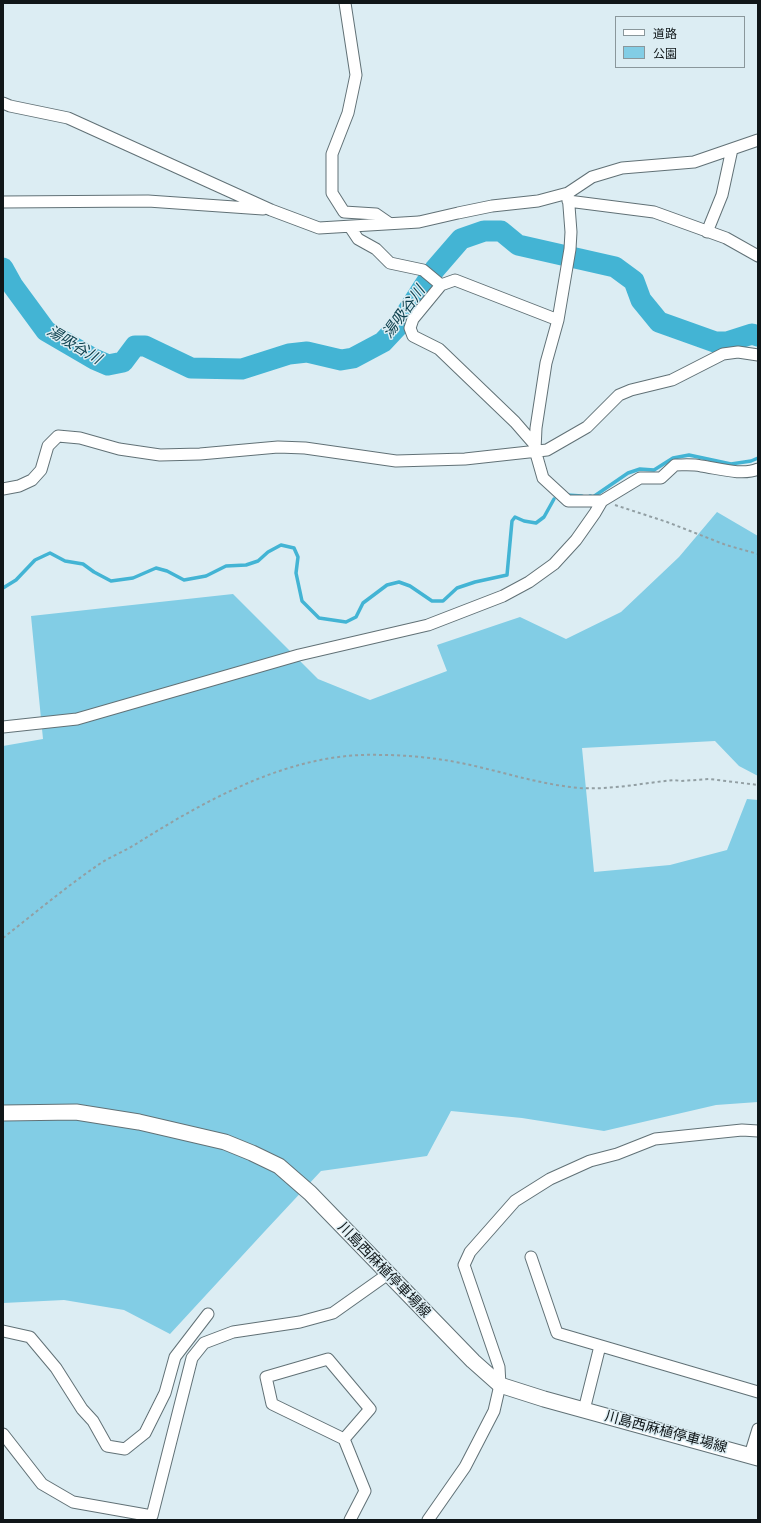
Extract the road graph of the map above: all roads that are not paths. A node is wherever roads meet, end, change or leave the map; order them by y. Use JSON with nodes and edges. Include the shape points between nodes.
{"nodes":[{"id":1,"x":345,"y":3,"type":"edge"},
{"id":2,"x":3,"y":103,"type":"edge"},
{"id":3,"x":758,"y":140,"type":"edge"},
{"id":4,"x":732,"y":149,"type":"junction"},
{"id":5,"x":568,"y":197,"type":"junction"},
{"id":6,"x":3,"y":202,"type":"edge"},
{"id":7,"x":271,"y":210,"type":"junction"},
{"id":8,"x":389,"y":223,"type":"junction"},
{"id":9,"x":350,"y":227,"type":"junction"},
{"id":10,"x":707,"y":232,"type":"junction"},
{"id":11,"x":758,"y":256,"type":"edge"},
{"id":12,"x":438,"y":283,"type":"junction"},
{"id":13,"x":558,"y":320,"type":"junction"},
{"id":14,"x":758,"y":355,"type":"edge"},
{"id":15,"x":535,"y":448,"type":"junction"},
{"id":16,"x":758,"y":469,"type":"edge"},
{"id":17,"x":3,"y":489,"type":"edge"},
{"id":18,"x":602,"y":501,"type":"junction"},
{"id":19,"x":3,"y":727,"type":"edge"},
{"id":20,"x":3,"y":1113,"type":"edge"},
{"id":21,"x":758,"y":1131,"type":"edge"},
{"id":22,"x":531,"y":1257,"type":"dead end"},
{"id":23,"x":388,"y":1274,"type":"junction"},
{"id":24,"x":208,"y":1314,"type":"dead end"},
{"id":25,"x":3,"y":1331,"type":"edge"},
{"id":26,"x":600,"y":1346,"type":"junction"},
{"id":27,"x":175,"y":1357,"type":"junction"},
{"id":28,"x":192,"y":1358,"type":"junction"},
{"id":29,"x":500,"y":1385,"type":"junction"},
{"id":30,"x":758,"y":1392,"type":"edge"},
{"id":31,"x":584,"y":1410,"type":"junction"},
{"id":32,"x":758,"y":1429,"type":"edge"},
{"id":33,"x":3,"y":1434,"type":"edge"},
{"id":34,"x":344,"y":1440,"type":"junction"},
{"id":35,"x":754,"y":1456,"type":"edge"},
{"id":36,"x":350,"y":1520,"type":"edge"},
{"id":37,"x":428,"y":1520,"type":"edge"}],
"edges":[{"from":1,"to":8,"type":"street","via":[[356,75],[348,113],[332,154],[332,193],[344,212],[376,214]]},
{"from":2,"to":7,"type":"street","via":[[68,118]]},
{"from":3,"to":4,"type":"street"},
{"from":4,"to":5,"type":"street","via":[[694,162],[622,168],[592,177]]},
{"from":4,"to":10,"type":"street","via":[[722,195]]},
{"from":5,"to":8,"type":"street","via":[[492,206],[419,222]]},
{"from":5,"to":10,"type":"street","via":[[654,212]]},
{"from":5,"to":13,"type":"street","via":[[570,249]]},
{"from":6,"to":7,"type":"street","via":[[141,201]]},
{"from":7,"to":9,"type":"street","via":[[319,228]]},
{"from":8,"to":9,"type":"street"},
{"from":9,"to":12,"type":"street","via":[[358,239],[376,249],[390,263],[423,270]]},
{"from":10,"to":11,"type":"street","via":[[726,238]]},
{"from":12,"to":13,"type":"street","via":[[455,280]]},
{"from":12,"to":15,"type":"street","via":[[413,319],[410,328],[413,336],[439,349],[515,422]]},
{"from":13,"to":15,"type":"street","via":[[546,363]]},
{"from":14,"to":15,"type":"street","via":[[738,352],[723,354],[672,380],[619,395],[587,427],[547,450]]},
{"from":15,"to":17,"type":"street","via":[[465,459],[396,461],[305,448],[278,447],[160,455],[119,449],[80,438],[58,436],[48,446],[41,470],[32,480]]},
{"from":15,"to":18,"type":"street","via":[[543,478],[568,501]]},
{"from":16,"to":18,"type":"street","via":[[724,471],[699,465],[675,465],[661,478],[640,478]]},
{"from":18,"to":19,"type":"street","via":[[572,544],[554,564],[529,582],[503,596],[428,625],[299,655],[77,719]]},
{"from":20,"to":23,"type":"main road","name":"川島西麻植停車場線","via":[[92,1114],[195,1134],[252,1153],[279,1166],[290,1175]]},
{"from":21,"to":29,"type":"street","via":[[742,1130],[655,1139],[583,1164],[550,1179],[515,1202],[470,1252],[464,1265],[499,1367]]},
{"from":22,"to":26,"type":"street","via":[[557,1333]]},
{"from":23,"to":28,"type":"street","via":[[333,1313],[300,1322],[233,1332],[204,1343]]},
{"from":23,"to":29,"type":"main road","name":"川島西麻植停車場線","via":[[472,1361]]},
{"from":24,"to":27,"type":"street"},
{"from":25,"to":27,"type":"street","via":[[30,1337],[56,1368],[107,1446],[126,1449],[145,1433],[165,1392]]},
{"from":26,"to":30,"type":"street"},
{"from":26,"to":31,"type":"street"},
{"from":27,"to":28,"type":"street"},
{"from":28,"to":33,"type":"street","via":[[152,1516],[73,1502],[42,1484]]},
{"from":29,"to":31,"type":"main road","name":"川島西麻植停車場線"},
{"from":29,"to":37,"type":"street","via":[[494,1411],[465,1467]]},
{"from":31,"to":35,"type":"main road","name":"川島西麻植停車場線"},
{"from":32,"to":35,"type":"street"},
{"from":34,"to":34,"type":"street","via":[[370,1409],[328,1359],[266,1377],[272,1404]]},
{"from":34,"to":36,"type":"street","via":[[365,1491]]}]}
